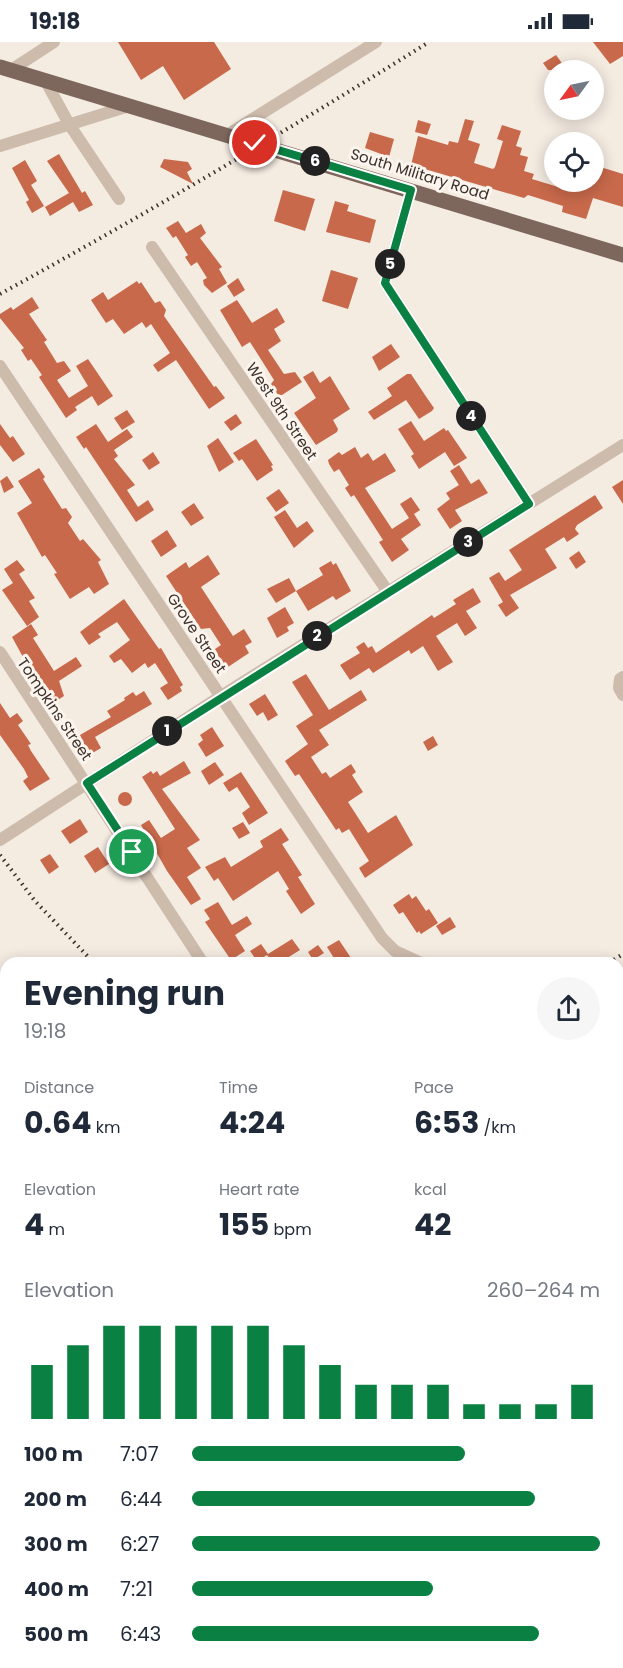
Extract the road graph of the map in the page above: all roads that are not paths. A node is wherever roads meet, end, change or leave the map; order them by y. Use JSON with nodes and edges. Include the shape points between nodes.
{"nodes":[{"id":1,"x":53,"y":42,"type":"edge"},
{"id":2,"x":376,"y":42,"type":"edge"},
{"id":3,"x":5,"y":68,"type":"edge"},
{"id":4,"x":45,"y":80,"type":"junction"},
{"id":5,"x":130,"y":105,"type":"junction"},
{"id":6,"x":69,"y":124,"type":"junction"},
{"id":7,"x":227,"y":135,"type":"junction"},
{"id":8,"x":0,"y":146,"type":"edge"},
{"id":9,"x":411,"y":190,"type":"junction"},
{"id":10,"x":119,"y":199,"type":"dead end"},
{"id":11,"x":152,"y":247,"type":"dead end"},
{"id":12,"x":623,"y":255,"type":"edge"},
{"id":13,"x":0,"y":366,"type":"edge"},
{"id":14,"x":623,"y":445,"type":"edge"},
{"id":15,"x":529,"y":504,"type":"junction"},
{"id":16,"x":388,"y":592,"type":"junction"},
{"id":17,"x":0,"y":652,"type":"edge"},
{"id":18,"x":623,"y":677,"type":"edge"},
{"id":19,"x":623,"y":694,"type":"edge"},
{"id":20,"x":221,"y":696,"type":"junction"},
{"id":21,"x":87,"y":783,"type":"junction"},
{"id":22,"x":0,"y":840,"type":"edge"},
{"id":23,"x":199,"y":957,"type":"edge"},
{"id":24,"x":408,"y":957,"type":"edge"}],
"edges":[{"from":1,"to":3,"type":"street"},
{"from":2,"to":7,"type":"street"},
{"from":3,"to":4,"type":"main road","name":"South Military Road"},
{"from":4,"to":5,"type":"main road","name":"South Military Road"},
{"from":4,"to":6,"type":"street"},
{"from":5,"to":6,"type":"street"},
{"from":5,"to":7,"type":"main road","name":"South Military Road"},
{"from":6,"to":8,"type":"street"},
{"from":6,"to":10,"type":"street"},
{"from":7,"to":9,"type":"main road","name":"South Military Road"},
{"from":9,"to":12,"type":"main road","name":"South Military Road"},
{"from":9,"to":15,"type":"street","via":[[385,283]]},
{"from":11,"to":16,"type":"street","name":"West 9th Street"},
{"from":13,"to":20,"type":"street","name":"Grove Street"},
{"from":14,"to":15,"type":"street"},
{"from":15,"to":16,"type":"street"},
{"from":16,"to":20,"type":"street"},
{"from":17,"to":21,"type":"street","name":"Tompkins Street"},
{"from":18,"to":19,"type":"street","via":[[619,688]]},
{"from":20,"to":21,"type":"street"},
{"from":20,"to":24,"type":"street","name":"Grove Street","via":[[382,938]]},
{"from":21,"to":22,"type":"street"},
{"from":21,"to":23,"type":"street","name":"Tompkins Street"}]}
